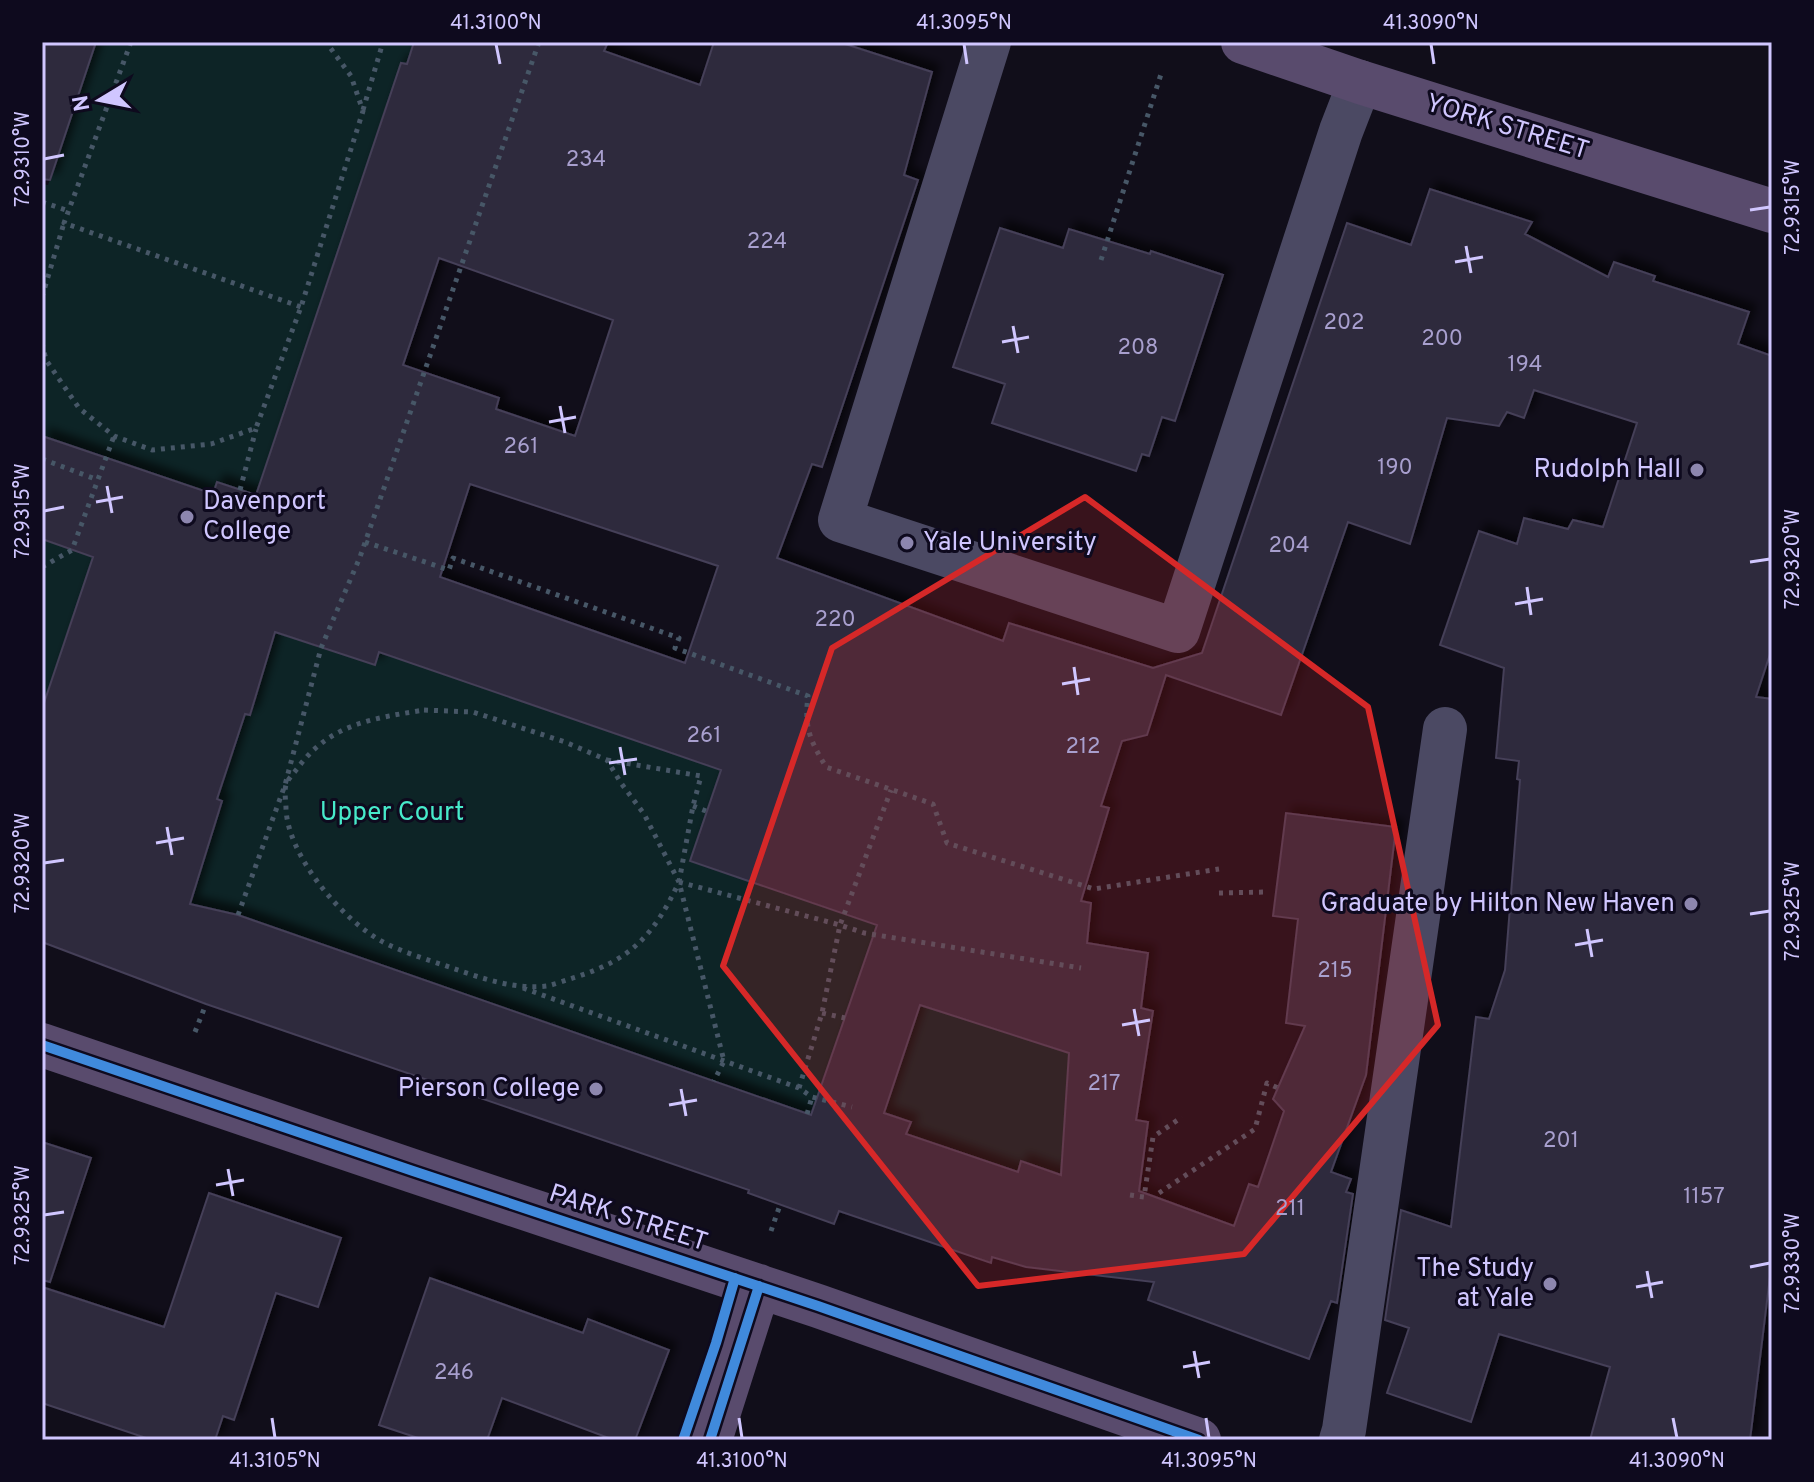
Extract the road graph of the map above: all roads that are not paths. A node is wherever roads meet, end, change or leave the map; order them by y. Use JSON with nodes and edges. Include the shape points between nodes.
{"nodes":[{"id":1,"x":989,"y":42,"type":"edge"},
{"id":2,"x":1243,"y":42,"type":"edge"},
{"id":3,"x":1360,"y":82,"type":"junction"},
{"id":4,"x":1772,"y":211,"type":"edge"},
{"id":5,"x":1445,"y":729,"type":"dead end"},
{"id":6,"x":42,"y":1045,"type":"edge"},
{"id":7,"x":759,"y":1286,"type":"junction"},
{"id":8,"x":710,"y":1440,"type":"edge"},
{"id":9,"x":1199,"y":1440,"type":"edge"},
{"id":10,"x":1341,"y":1440,"type":"edge"}],
"edges":[{"from":1,"to":3,"type":"lane","via":[[840,520],[1178,631]]},
{"from":2,"to":3,"type":"main road","name":"YORK STREET"},
{"from":3,"to":4,"type":"main road","name":"YORK STREET"},
{"from":5,"to":10,"type":"lane"},
{"from":6,"to":7,"type":"main road","name":"PARK STREET"},
{"from":7,"to":8,"type":"main road"},
{"from":7,"to":9,"type":"main road","name":"PARK STREET"}]}
